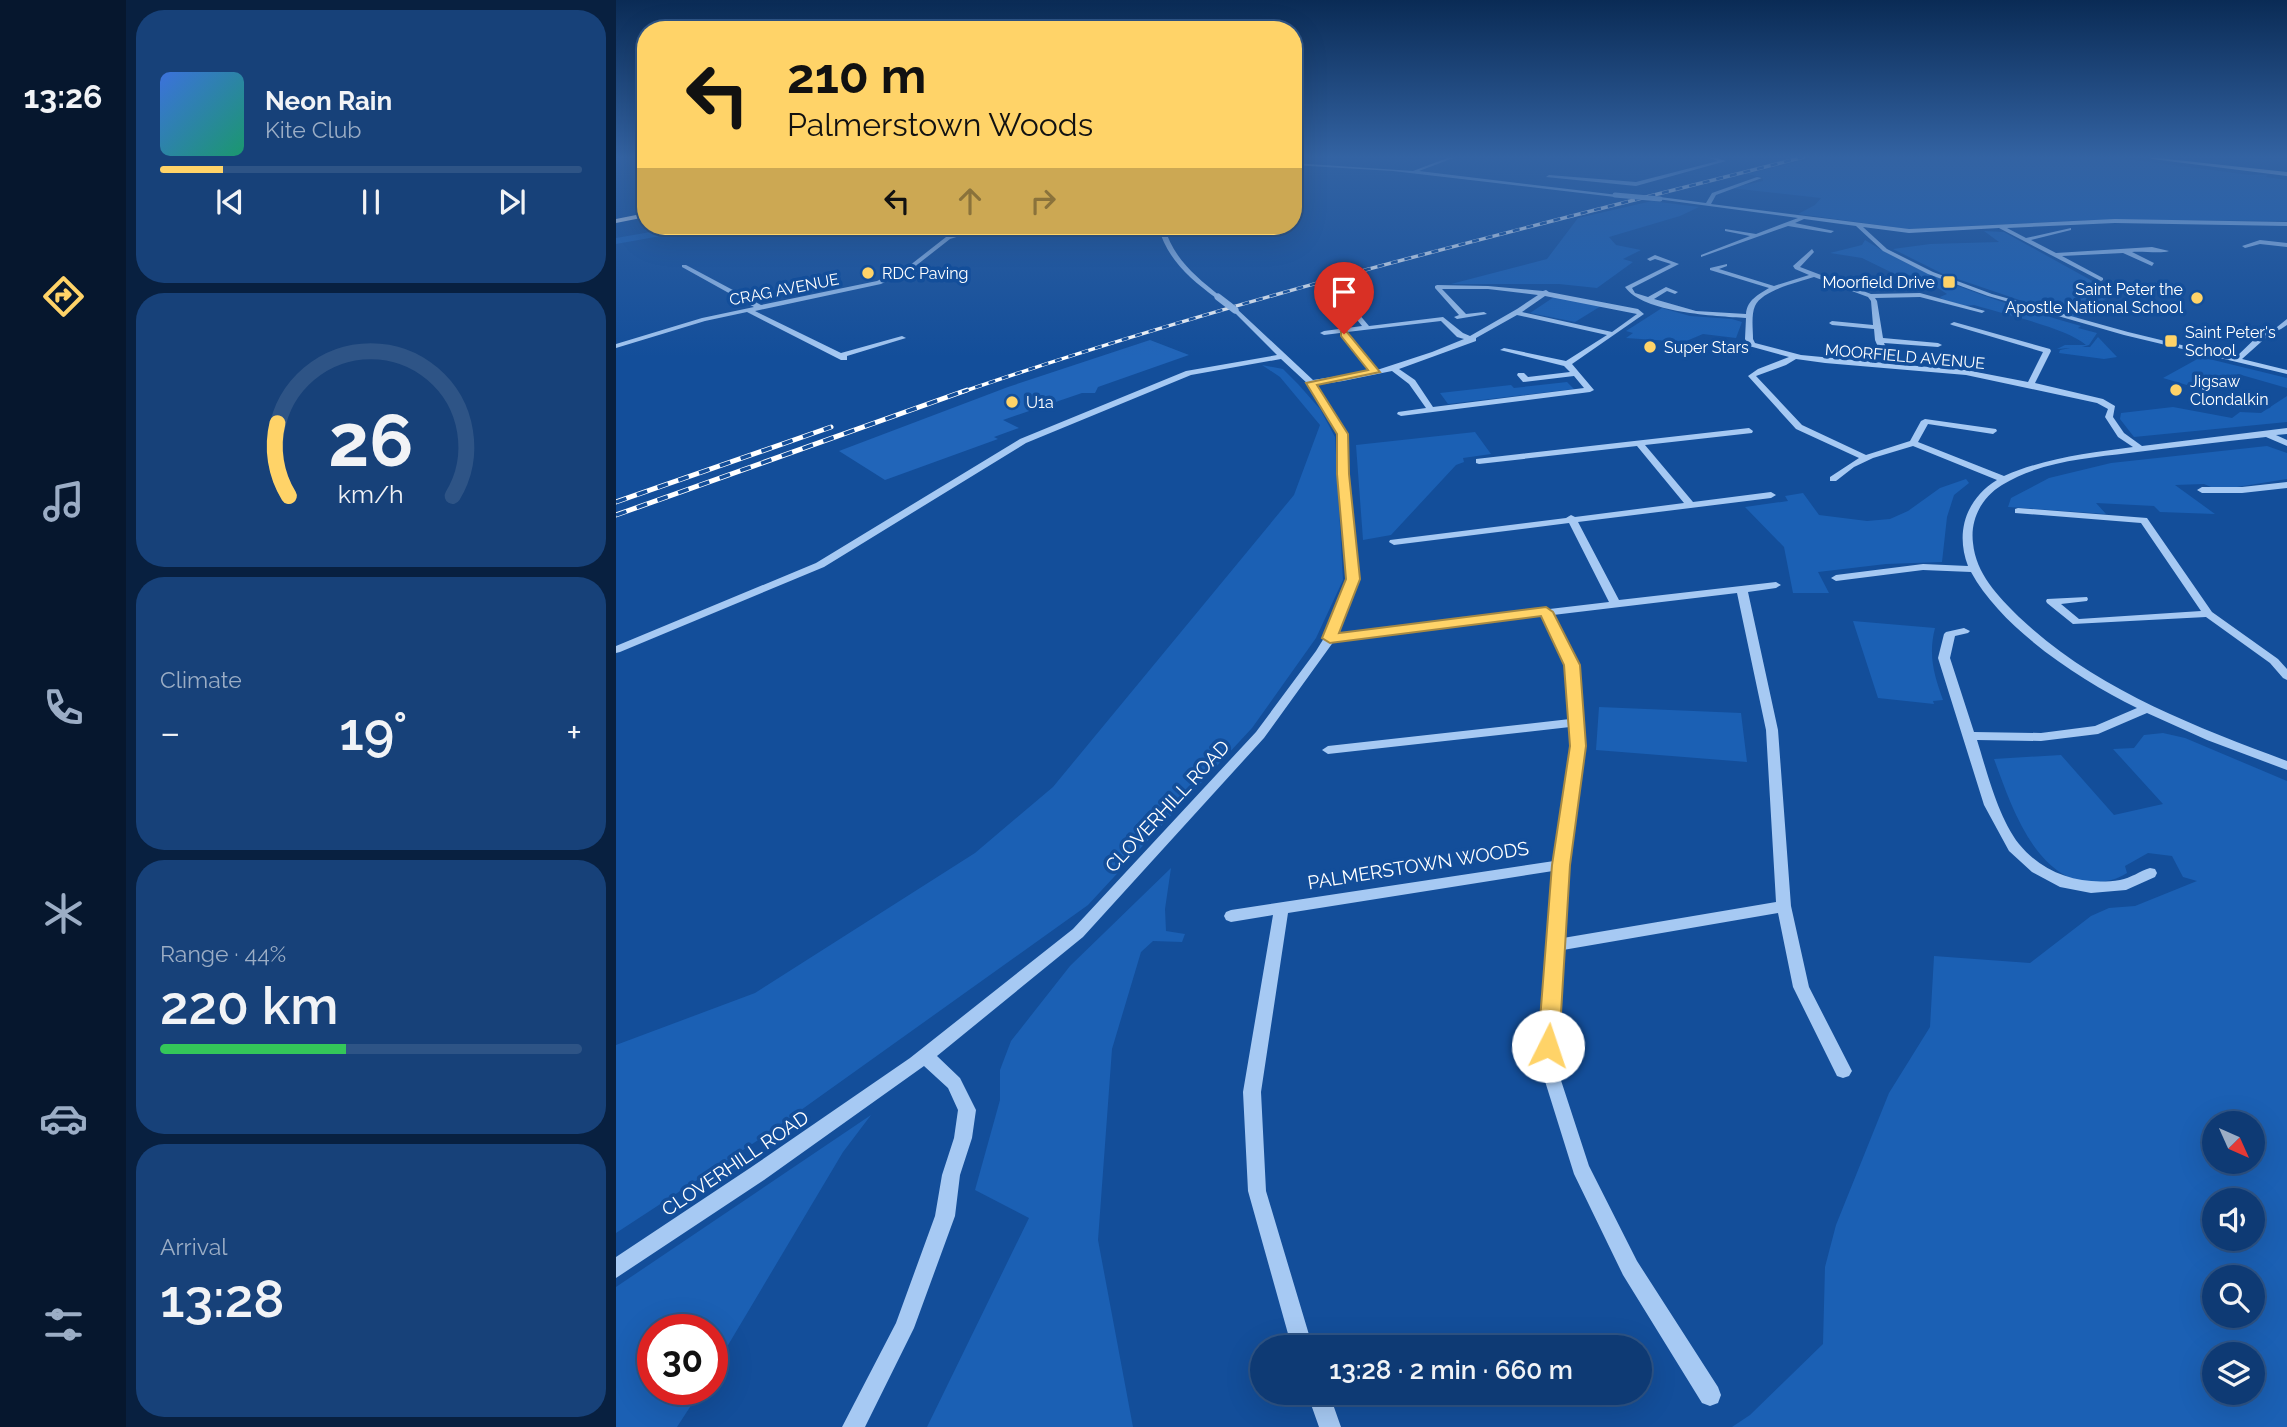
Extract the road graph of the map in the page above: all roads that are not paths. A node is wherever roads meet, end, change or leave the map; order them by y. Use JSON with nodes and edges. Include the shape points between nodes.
{"nodes":[{"id":1,"x":1788,"y":224,"type":"edge"},
{"id":2,"x":1793,"y":224,"type":"edge"},
{"id":3,"x":1843,"y":224,"type":"edge"},
{"id":4,"x":2066,"y":224,"type":"edge"},
{"id":5,"x":2264,"y":224,"type":"edge"},
{"id":6,"x":2287,"y":224,"type":"edge"},
{"id":7,"x":1859,"y":226,"type":"junction"},
{"id":8,"x":2001,"y":227,"type":"junction"},
{"id":9,"x":2194,"y":228,"type":"dead end"},
{"id":10,"x":1727,"y":230,"type":"dead end"},
{"id":11,"x":1831,"y":231,"type":"dead end"},
{"id":12,"x":960,"y":235,"type":"edge"},
{"id":13,"x":1163,"y":235,"type":"edge"},
{"id":14,"x":1756,"y":236,"type":"junction"},
{"id":15,"x":2025,"y":240,"type":"junction"},
{"id":16,"x":2287,"y":245,"type":"edge"},
{"id":17,"x":2245,"y":246,"type":"dead end"},
{"id":18,"x":2125,"y":250,"type":"junction"},
{"id":19,"x":1812,"y":251,"type":"dead end"},
{"id":20,"x":2166,"y":251,"type":"dead end"},
{"id":21,"x":2055,"y":255,"type":"junction"},
{"id":22,"x":1703,"y":256,"type":"dead end"},
{"id":23,"x":1650,"y":259,"type":"dead end"},
{"id":24,"x":2152,"y":264,"type":"dead end"},
{"id":25,"x":1725,"y":265,"type":"dead end"},
{"id":26,"x":684,"y":266,"type":"dead end"},
{"id":27,"x":1815,"y":275,"type":"junction"},
{"id":28,"x":2101,"y":279,"type":"dead end"},
{"id":29,"x":1554,"y":285,"type":"dead end"},
{"id":30,"x":1774,"y":288,"type":"junction"},
{"id":31,"x":1546,"y":292,"type":"junction"},
{"id":32,"x":1675,"y":292,"type":"dead end"},
{"id":33,"x":1340,"y":295,"type":"dead end"},
{"id":34,"x":1870,"y":296,"type":"junction"},
{"id":35,"x":1648,"y":300,"type":"junction"},
{"id":36,"x":761,"y":308,"type":"junction"},
{"id":37,"x":748,"y":310,"type":"junction"},
{"id":38,"x":1982,"y":311,"type":"dead end"},
{"id":39,"x":1517,"y":313,"type":"junction"},
{"id":40,"x":1485,"y":314,"type":"dead end"},
{"id":41,"x":1464,"y":316,"type":"junction"},
{"id":42,"x":1751,"y":316,"type":"junction"},
{"id":43,"x":1443,"y":319,"type":"junction"},
{"id":44,"x":2287,"y":321,"type":"edge"},
{"id":45,"x":1832,"y":323,"type":"dead end"},
{"id":46,"x":1954,"y":324,"type":"dead end"},
{"id":47,"x":1875,"y":327,"type":"junction"},
{"id":48,"x":1367,"y":328,"type":"junction"},
{"id":49,"x":1342,"y":331,"type":"junction"},
{"id":50,"x":1324,"y":333,"type":"dead end"},
{"id":51,"x":1613,"y":334,"type":"junction"},
{"id":52,"x":902,"y":338,"type":"dead end"},
{"id":53,"x":1473,"y":339,"type":"junction"},
{"id":54,"x":1879,"y":340,"type":"junction"},
{"id":55,"x":1938,"y":345,"type":"dead end"},
{"id":56,"x":616,"y":346,"type":"edge"},
{"id":57,"x":1504,"y":350,"type":"dead end"},
{"id":58,"x":1283,"y":356,"type":"junction"},
{"id":59,"x":842,"y":357,"type":"joint"},
{"id":60,"x":1793,"y":358,"type":"junction"},
{"id":61,"x":2237,"y":360,"type":"junction"},
{"id":62,"x":1567,"y":365,"type":"junction"},
{"id":63,"x":1891,"y":367,"type":"junction"},
{"id":64,"x":1393,"y":368,"type":"junction"},
{"id":65,"x":1375,"y":372,"type":"junction"},
{"id":66,"x":2287,"y":372,"type":"edge"},
{"id":67,"x":1575,"y":374,"type":"junction"},
{"id":68,"x":1521,"y":375,"type":"dead end"},
{"id":69,"x":1311,"y":383,"type":"junction"},
{"id":70,"x":2030,"y":386,"type":"junction"},
{"id":71,"x":1431,"y":410,"type":"junction"},
{"id":72,"x":1401,"y":414,"type":"dead end"},
{"id":73,"x":1993,"y":429,"type":"dead end"},
{"id":74,"x":1749,"y":431,"type":"dead end"},
{"id":75,"x":2287,"y":431,"type":"edge"},
{"id":76,"x":2266,"y":434,"type":"junction"},
{"id":77,"x":1639,"y":443,"type":"junction"},
{"id":78,"x":1913,"y":443,"type":"junction"},
{"id":79,"x":2287,"y":443,"type":"edge"},
{"id":80,"x":2141,"y":449,"type":"junction"},
{"id":81,"x":1864,"y":457,"type":"junction"},
{"id":82,"x":1479,"y":461,"type":"dead end"},
{"id":83,"x":1833,"y":479,"type":"dead end"},
{"id":84,"x":2003,"y":480,"type":"junction"},
{"id":85,"x":2287,"y":485,"type":"edge"},
{"id":86,"x":2202,"y":490,"type":"dead end"},
{"id":87,"x":1771,"y":495,"type":"dead end"},
{"id":88,"x":1690,"y":504,"type":"junction"},
{"id":89,"x":2018,"y":511,"type":"dead end"},
{"id":90,"x":1572,"y":518,"type":"junction"},
{"id":91,"x":1394,"y":542,"type":"dead end"},
{"id":92,"x":1973,"y":569,"type":"junction"},
{"id":93,"x":1836,"y":578,"type":"dead end"},
{"id":94,"x":1776,"y":585,"type":"dead end"},
{"id":95,"x":1742,"y":590,"type":"junction"},
{"id":96,"x":2083,"y":599,"type":"dead end"},
{"id":97,"x":1615,"y":603,"type":"junction"},
{"id":98,"x":1546,"y":612,"type":"junction"},
{"id":99,"x":2208,"y":614,"type":"junction"},
{"id":100,"x":1964,"y":631,"type":"dead end"},
{"id":101,"x":1330,"y":638,"type":"junction"},
{"id":102,"x":616,"y":650,"type":"edge"},
{"id":103,"x":2274,"y":661,"type":"junction"},
{"id":104,"x":2287,"y":661,"type":"edge"},
{"id":105,"x":2287,"y":676,"type":"edge"},
{"id":106,"x":2147,"y":708,"type":"junction"},
{"id":107,"x":1578,"y":722,"type":"junction"},
{"id":108,"x":1969,"y":736,"type":"junction"},
{"id":109,"x":1328,"y":750,"type":"dead end"},
{"id":110,"x":2287,"y":766,"type":"edge"},
{"id":111,"x":1561,"y":865,"type":"junction"},
{"id":112,"x":2150,"y":873,"type":"dead end"},
{"id":113,"x":1784,"y":906,"type":"junction"},
{"id":114,"x":1281,"y":909,"type":"junction"},
{"id":115,"x":1231,"y":916,"type":"dead end"},
{"id":116,"x":1556,"y":945,"type":"junction"},
{"id":117,"x":925,"y":1056,"type":"junction"},
{"id":118,"x":1843,"y":1071,"type":"dead end"},
{"id":119,"x":616,"y":1268,"type":"edge"},
{"id":120,"x":1299,"y":1335,"type":"edge"},
{"id":121,"x":1710,"y":1395,"type":"dead end"},
{"id":122,"x":1322,"y":1405,"type":"edge"},
{"id":123,"x":853,"y":1427,"type":"edge"},
{"id":124,"x":1330,"y":1427,"type":"edge"}],
"edges":[{"from":1,"to":14,"type":"street"},
{"from":2,"to":11,"type":"street"},
{"from":3,"to":7,"type":"street"},
{"from":4,"to":8,"type":"street"},
{"from":5,"to":6,"type":"street"},
{"from":7,"to":8,"type":"street","via":[[1916,231]]},
{"from":7,"to":61,"type":"street","via":[[1870,239],[1903,259],[2011,302]]},
{"from":8,"to":15,"type":"street"},
{"from":9,"to":15,"type":"street","via":[[2067,229]]},
{"from":10,"to":14,"type":"street"},
{"from":12,"to":36,"type":"street","name":"CRAG AVENUE","via":[[944,240],[911,267],[878,283]]},
{"from":13,"to":58,"type":"street","name":"CLOVERHILL ROAD","bridge":true,"via":[[1178,263]]},
{"from":14,"to":22,"type":"street"},
{"from":15,"to":21,"type":"street"},
{"from":16,"to":17,"type":"street","via":[[2260,242]]},
{"from":18,"to":20,"type":"street"},
{"from":18,"to":21,"type":"street"},
{"from":18,"to":24,"type":"street"},
{"from":19,"to":27,"type":"street","via":[[1796,266]]},
{"from":21,"to":28,"type":"street"},
{"from":23,"to":35,"type":"street","via":[[1676,264],[1628,287]]},
{"from":25,"to":30,"type":"street","via":[[1713,269]]},
{"from":26,"to":36,"type":"street"},
{"from":27,"to":30,"type":"street"},
{"from":27,"to":34,"type":"street"},
{"from":29,"to":31,"type":"street"},
{"from":30,"to":42,"type":"street","via":[[1755,300]]},
{"from":31,"to":39,"type":"street"},
{"from":31,"to":41,"type":"street","via":[[1474,285],[1437,288]]},
{"from":31,"to":51,"type":"street","via":[[1641,312]]},
{"from":32,"to":35,"type":"street","via":[[1666,289]]},
{"from":33,"to":48,"type":"street"},
{"from":34,"to":38,"type":"street","via":[[1920,295]]},
{"from":34,"to":47,"type":"street"},
{"from":35,"to":42,"type":"street","via":[[1696,313]]},
{"from":36,"to":37,"type":"street","name":"CRAG AVENUE"},
{"from":37,"to":56,"type":"street","name":"CRAG AVENUE"},
{"from":37,"to":59,"type":"street"},
{"from":39,"to":51,"type":"street"},
{"from":39,"to":53,"type":"street"},
{"from":40,"to":41,"type":"street"},
{"from":41,"to":43,"type":"street"},
{"from":42,"to":60,"type":"street","name":"MOORFIELD AVENUE","via":[[1752,344]]},
{"from":43,"to":48,"type":"street"},
{"from":43,"to":53,"type":"street","via":[[1460,335]]},
{"from":44,"to":61,"type":"street","via":[[2267,332]]},
{"from":45,"to":47,"type":"street"},
{"from":46,"to":70,"type":"street","via":[[2047,351]]},
{"from":47,"to":54,"type":"street"},
{"from":48,"to":49,"type":"street"},
{"from":49,"to":50,"type":"street"},
{"from":49,"to":65,"type":"street"},
{"from":51,"to":62,"type":"street"},
{"from":52,"to":59,"type":"street"},
{"from":53,"to":64,"type":"street"},
{"from":54,"to":55,"type":"street"},
{"from":54,"to":63,"type":"street"},
{"from":57,"to":62,"type":"street"},
{"from":58,"to":69,"type":"street","name":"CLOVERHILL ROAD"},
{"from":58,"to":102,"type":"street","via":[[1189,373],[1023,441],[820,565]]},
{"from":60,"to":63,"type":"street","name":"MOORFIELD AVENUE"},
{"from":60,"to":81,"type":"street","via":[[1752,376],[1799,427]]},
{"from":61,"to":66,"type":"street"},
{"from":62,"to":67,"type":"street"},
{"from":63,"to":70,"type":"street","name":"MOORFIELD AVENUE","via":[[1948,370]]},
{"from":64,"to":65,"type":"street"},
{"from":64,"to":71,"type":"street","via":[[1412,382]]},
{"from":65,"to":69,"type":"street"},
{"from":67,"to":68,"type":"street","via":[[1526,380]]},
{"from":67,"to":71,"type":"street","via":[[1590,390]]},
{"from":69,"to":101,"type":"street","name":"CLOVERHILL ROAD","via":[[1343,434],[1353,579]]},
{"from":70,"to":80,"type":"street","name":"MOORFIELD AVENUE","via":[[2106,404],[2112,408],[2109,417],[2121,435]]},
{"from":71,"to":72,"type":"street"},
{"from":73,"to":78,"type":"street","via":[[1925,421]]},
{"from":74,"to":77,"type":"street"},
{"from":75,"to":76,"type":"street"},
{"from":76,"to":79,"type":"street"},
{"from":76,"to":80,"type":"street"},
{"from":77,"to":82,"type":"street"},
{"from":77,"to":88,"type":"street"},
{"from":78,"to":81,"type":"street"},
{"from":78,"to":84,"type":"street"},
{"from":80,"to":84,"type":"street","via":[[2060,461]]},
{"from":81,"to":83,"type":"street"},
{"from":84,"to":92,"type":"street","via":[[1982,495],[1967,527]]},
{"from":85,"to":86,"type":"street"},
{"from":87,"to":88,"type":"street"},
{"from":88,"to":90,"type":"street"},
{"from":89,"to":99,"type":"street","via":[[2144,520]]},
{"from":90,"to":91,"type":"street"},
{"from":90,"to":97,"type":"street"},
{"from":92,"to":93,"type":"street","via":[[1923,567]]},
{"from":92,"to":106,"type":"street","via":[[2014,620],[2056,656]]},
{"from":94,"to":95,"type":"street"},
{"from":95,"to":97,"type":"street"},
{"from":95,"to":113,"type":"street","via":[[1772,730]]},
{"from":96,"to":99,"type":"street","via":[[2052,601],[2077,622]]},
{"from":97,"to":98,"type":"street"},
{"from":98,"to":101,"type":"street"},
{"from":98,"to":107,"type":"street","via":[[1572,665]]},
{"from":99,"to":103,"type":"street"},
{"from":100,"to":108,"type":"street","via":[[1950,634],[1944,658]]},
{"from":101,"to":117,"type":"street","name":"CLOVERHILL ROAD","via":[[1260,736],[1078,933]]},
{"from":103,"to":104,"type":"street"},
{"from":103,"to":105,"type":"street"},
{"from":106,"to":108,"type":"street","via":[[2098,730],[2041,737]]},
{"from":106,"to":110,"type":"street"},
{"from":107,"to":109,"type":"street"},
{"from":107,"to":111,"type":"street"},
{"from":108,"to":112,"type":"street","via":[[1991,805],[2014,847],[2037,868],[2065,883],[2091,888],[2126,885]]},
{"from":111,"to":114,"type":"street","name":"PALMERSTOWN WOODS"},
{"from":111,"to":116,"type":"street"},
{"from":113,"to":116,"type":"street"},
{"from":113,"to":118,"type":"street","via":[[1801,986]]},
{"from":114,"to":115,"type":"street","name":"PALMERSTOWN WOODS"},
{"from":114,"to":120,"type":"street","via":[[1252,1092],[1256,1191]]},
{"from":116,"to":121,"type":"street","via":[[1547,1062],[1580,1168],[1630,1268]]},
{"from":117,"to":119,"type":"street","name":"CLOVERHILL ROAD"},
{"from":117,"to":123,"type":"street","via":[[954,1083],[967,1110],[963,1138],[945,1216],[904,1328]]},
{"from":122,"to":124,"type":"street"}]}
